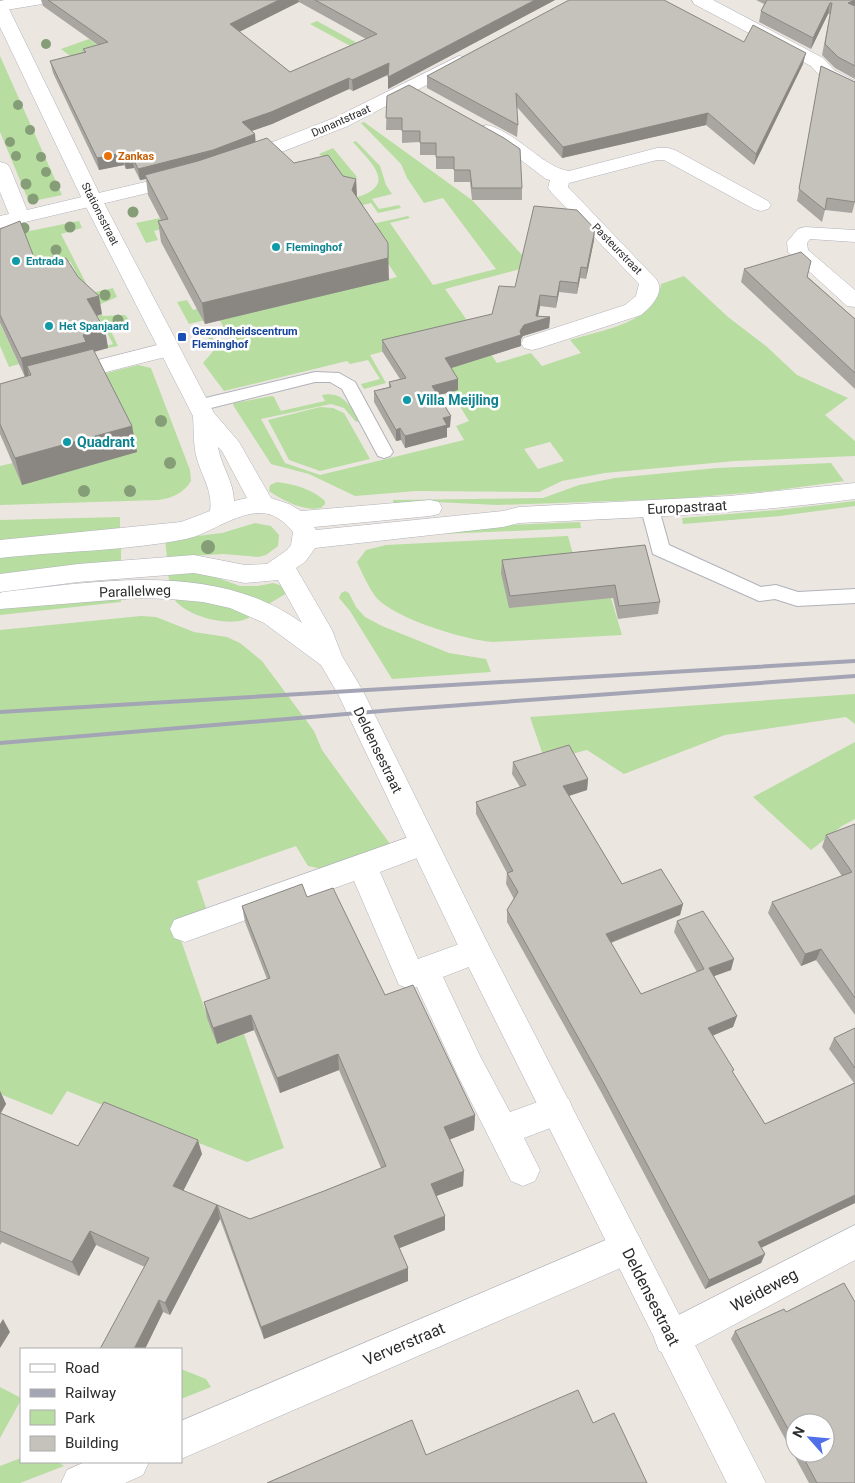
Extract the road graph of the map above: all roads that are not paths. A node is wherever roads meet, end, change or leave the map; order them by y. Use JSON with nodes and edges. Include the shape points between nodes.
{"nodes":[{"id":1,"x":36,"y":0,"type":"edge"},
{"id":2,"x":700,"y":0,"type":"edge"},
{"id":3,"x":0,"y":8,"type":"edge"},
{"id":4,"x":478,"y":51,"type":"edge"},
{"id":5,"x":409,"y":88,"type":"junction"},
{"id":6,"x":855,"y":88,"type":"edge"},
{"id":7,"x":428,"y":100,"type":"edge"},
{"id":8,"x":470,"y":122,"type":"edge"},
{"id":9,"x":231,"y":164,"type":"edge"},
{"id":10,"x":0,"y":168,"type":"edge"},
{"id":11,"x":197,"y":175,"type":"edge"},
{"id":12,"x":561,"y":176,"type":"junction"},
{"id":13,"x":93,"y":201,"type":"junction"},
{"id":14,"x":761,"y":205,"type":"dead end"},
{"id":15,"x":20,"y":218,"type":"junction"},
{"id":16,"x":0,"y":222,"type":"edge"},
{"id":17,"x":855,"y":236,"type":"edge"},
{"id":18,"x":855,"y":302,"type":"edge"},
{"id":19,"x":855,"y":311,"type":"edge"},
{"id":20,"x":532,"y":343,"type":"dead end"},
{"id":21,"x":169,"y":349,"type":"junction"},
{"id":22,"x":0,"y":392,"type":"edge"},
{"id":23,"x":202,"y":410,"type":"junction"},
{"id":24,"x":384,"y":452,"type":"dead end"},
{"id":25,"x":855,"y":490,"type":"edge"},
{"id":26,"x":263,"y":505,"type":"junction"},
{"id":27,"x":650,"y":509,"type":"junction"},
{"id":28,"x":221,"y":515,"type":"junction"},
{"id":29,"x":301,"y":530,"type":"junction"},
{"id":30,"x":0,"y":549,"type":"edge"},
{"id":31,"x":283,"y":567,"type":"junction"},
{"id":32,"x":0,"y":583,"type":"edge"},
{"id":33,"x":855,"y":596,"type":"edge"},
{"id":34,"x":0,"y":601,"type":"edge"},
{"id":35,"x":266,"y":613,"type":"joint"},
{"id":36,"x":330,"y":658,"type":"junction"},
{"id":37,"x":423,"y":844,"type":"junction"},
{"id":38,"x":362,"y":865,"type":"junction"},
{"id":39,"x":185,"y":929,"type":"dead end"},
{"id":40,"x":476,"y":951,"type":"junction"},
{"id":41,"x":424,"y":970,"type":"junction"},
{"id":42,"x":557,"y":1110,"type":"junction"},
{"id":43,"x":502,"y":1131,"type":"junction"},
{"id":44,"x":523,"y":1170,"type":"dead end"},
{"id":45,"x":855,"y":1242,"type":"edge"},
{"id":46,"x":627,"y":1248,"type":"junction"},
{"id":47,"x":672,"y":1338,"type":"junction"},
{"id":48,"x":182,"y":1440,"type":"edge"},
{"id":49,"x":128,"y":1463,"type":"edge"},
{"id":50,"x":80,"y":1483,"type":"edge"},
{"id":51,"x":747,"y":1483,"type":"edge"}],
"edges":[{"from":1,"to":3,"type":"street"},
{"from":2,"to":6,"type":"street","via":[[817,62],[828,74]]},
{"from":3,"to":13,"type":"street","name":"Stationsstraat"},
{"from":4,"to":5,"type":"street","name":"Dunantstraat"},
{"from":5,"to":7,"type":"street"},
{"from":5,"to":9,"type":"street","name":"Dunantstraat","via":[[325,129]]},
{"from":8,"to":12,"type":"street","via":[[512,144],[553,175]]},
{"from":10,"to":15,"type":"street"},
{"from":11,"to":13,"type":"street"},
{"from":12,"to":14,"type":"street","via":[[569,177],[668,154]]},
{"from":12,"to":20,"type":"street","name":"Pasteurstraat","via":[[558,188],[649,283],[650,290],[642,305],[633,310]]},
{"from":13,"to":15,"type":"street"},
{"from":13,"to":21,"type":"street","name":"Stationsstraat"},
{"from":15,"to":16,"type":"street"},
{"from":17,"to":18,"type":"street","via":[[805,233],[796,242],[798,252]]},
{"from":18,"to":19,"type":"street","via":[[852,308]]},
{"from":21,"to":22,"type":"street"},
{"from":21,"to":23,"type":"street","name":"Stationsstraat"},
{"from":23,"to":24,"type":"lane","via":[[315,377],[333,377],[348,386]]},
{"from":23,"to":26,"type":"street","name":"Stationsstraat","via":[[231,447]]},
{"from":23,"to":28,"type":"street","name":"Stationsstraat","via":[[207,452],[224,503]]},
{"from":25,"to":27,"type":"street","name":"Europastraat","via":[[792,499]]},
{"from":26,"to":28,"type":"street","via":[[246,506]]},
{"from":26,"to":29,"type":"street","via":[[287,513]]},
{"from":27,"to":29,"type":"street","name":"Europastraat"},
{"from":27,"to":33,"type":"lane","via":[[660,549],[759,594],[776,592],[797,599]]},
{"from":28,"to":30,"type":"street","via":[[185,530]]},
{"from":29,"to":31,"type":"street","via":[[302,547]]},
{"from":31,"to":32,"type":"street","via":[[273,572],[252,574],[194,564]]},
{"from":31,"to":36,"type":"street","name":"Deldensestraat","via":[[320,630]]},
{"from":34,"to":35,"type":"street","name":"Parallelweg","via":[[165,589],[194,590],[239,601]]},
{"from":35,"to":36,"type":"street","name":"Deldensestraat"},
{"from":36,"to":37,"type":"street","name":"Deldensestraat","via":[[350,691]]},
{"from":37,"to":38,"type":"street"},
{"from":37,"to":40,"type":"street","name":"Deldensestraat"},
{"from":38,"to":39,"type":"street"},
{"from":38,"to":41,"type":"street","via":[[410,976]]},
{"from":40,"to":41,"type":"street"},
{"from":40,"to":42,"type":"street","name":"Deldensestraat"},
{"from":41,"to":43,"type":"street"},
{"from":42,"to":43,"type":"street"},
{"from":42,"to":46,"type":"street","name":"Deldensestraat"},
{"from":43,"to":44,"type":"street"},
{"from":45,"to":47,"type":"street","name":"Weideweg"},
{"from":46,"to":47,"type":"street","name":"Deldensestraat"},
{"from":46,"to":48,"type":"street","name":"Ververstraat"},
{"from":47,"to":51,"type":"street","name":"Deldensestraat"},
{"from":49,"to":50,"type":"street"}]}
